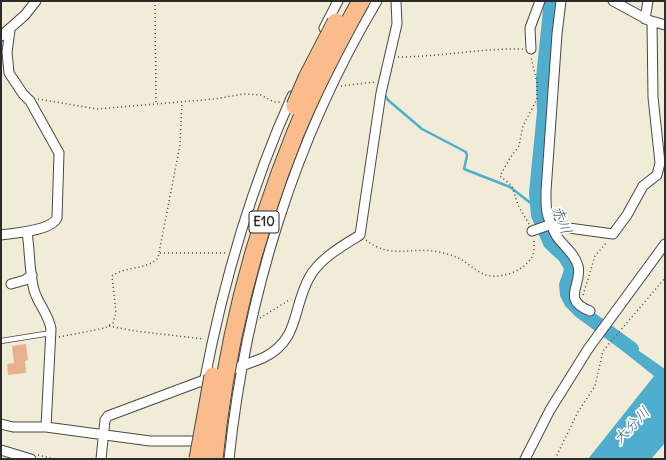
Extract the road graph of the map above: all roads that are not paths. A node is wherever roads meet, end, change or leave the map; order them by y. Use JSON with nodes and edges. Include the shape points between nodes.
{"nodes":[{"id":1,"x":36,"y":1,"type":"edge"},
{"id":2,"x":338,"y":1,"type":"edge"},
{"id":3,"x":348,"y":1,"type":"edge"},
{"id":4,"x":361,"y":1,"type":"edge"},
{"id":5,"x":377,"y":1,"type":"edge"},
{"id":6,"x":396,"y":1,"type":"edge"},
{"id":7,"x":540,"y":1,"type":"edge"},
{"id":8,"x":561,"y":1,"type":"edge"},
{"id":9,"x":613,"y":1,"type":"edge"},
{"id":10,"x":648,"y":1,"type":"edge"},
{"id":11,"x":648,"y":20,"type":"junction"},
{"id":12,"x":665,"y":25,"type":"edge"},
{"id":13,"x":10,"y":30,"type":"junction"},
{"id":14,"x":1,"y":36,"type":"edge"},
{"id":15,"x":531,"y":49,"type":"road end"},
{"id":16,"x":552,"y":224,"type":"junction"},
{"id":17,"x":532,"y":231,"type":"road end"},
{"id":18,"x":27,"y":232,"type":"junction"},
{"id":19,"x":1,"y":235,"type":"edge"},
{"id":20,"x":665,"y":244,"type":"edge"},
{"id":21,"x":32,"y":275,"type":"junction"},
{"id":22,"x":11,"y":284,"type":"dead end"},
{"id":23,"x":590,"y":311,"type":"dead end"},
{"id":24,"x":51,"y":336,"type":"junction"},
{"id":25,"x":1,"y":341,"type":"edge"},
{"id":26,"x":241,"y":366,"type":"junction"},
{"id":27,"x":209,"y":379,"type":"junction"},
{"id":28,"x":1,"y":424,"type":"edge"},
{"id":29,"x":46,"y":427,"type":"junction"},
{"id":30,"x":103,"y":435,"type":"junction"},
{"id":31,"x":193,"y":441,"type":"junction"},
{"id":32,"x":1,"y":450,"type":"edge"},
{"id":33,"x":31,"y":459,"type":"edge"},
{"id":34,"x":101,"y":459,"type":"edge"},
{"id":35,"x":192,"y":459,"type":"edge"},
{"id":36,"x":198,"y":459,"type":"edge"},
{"id":37,"x":202,"y":459,"type":"edge"},
{"id":38,"x":214,"y":459,"type":"edge"},
{"id":39,"x":229,"y":459,"type":"edge"},
{"id":40,"x":525,"y":459,"type":"edge"}],
"edges":[{"from":1,"to":13,"type":"street"},
{"from":2,"to":27,"type":"street","via":[[288,104],[260,171],[233,254],[212,340]]},
{"from":3,"to":27,"type":"highway","number":"E10","bridge":true,"via":[[307,78],[262,192],[232,289]]},
{"from":4,"to":38,"type":"highway","number":"E10","bridge":true,"via":[[295,133],[257,244],[243,292],[224,378]]},
{"from":5,"to":26,"type":"street","via":[[344,60],[293,178],[264,269]]},
{"from":6,"to":26,"type":"street","via":[[397,24],[381,93],[360,235],[320,264],[309,278],[293,327],[285,341],[267,356]]},
{"from":7,"to":15,"type":"street","via":[[530,28]]},
{"from":8,"to":16,"type":"street","via":[[546,191],[548,216]]},
{"from":9,"to":11,"type":"street"},
{"from":10,"to":11,"type":"street"},
{"from":11,"to":12,"type":"street"},
{"from":11,"to":16,"type":"street","via":[[659,170],[655,178],[643,186],[628,215],[615,232],[609,235]]},
{"from":13,"to":14,"type":"street"},
{"from":13,"to":18,"type":"street","via":[[8,70],[30,102],[60,156],[56,221]]},
{"from":16,"to":17,"type":"street"},
{"from":16,"to":23,"type":"street","via":[[555,235],[577,262],[579,272],[574,294],[577,302]]},
{"from":18,"to":19,"type":"street"},
{"from":18,"to":21,"type":"street"},
{"from":20,"to":40,"type":"street","via":[[588,348],[550,410]]},
{"from":21,"to":22,"type":"street"},
{"from":21,"to":24,"type":"street","via":[[35,293],[48,318]]},
{"from":24,"to":25,"type":"lane"},
{"from":24,"to":29,"type":"street"},
{"from":26,"to":27,"type":"street"},
{"from":26,"to":39,"type":"street"},
{"from":27,"to":30,"type":"street","via":[[108,416]]},
{"from":27,"to":31,"type":"street"},
{"from":27,"to":36,"type":"highway","bridge":true},
{"from":27,"to":37,"type":"highway","number":"E10","bridge":true},
{"from":28,"to":29,"type":"street","via":[[14,427]]},
{"from":29,"to":30,"type":"street"},
{"from":30,"to":31,"type":"street","via":[[156,442]]},
{"from":30,"to":34,"type":"street"},
{"from":31,"to":35,"type":"street"},
{"from":32,"to":33,"type":"street"}]}
